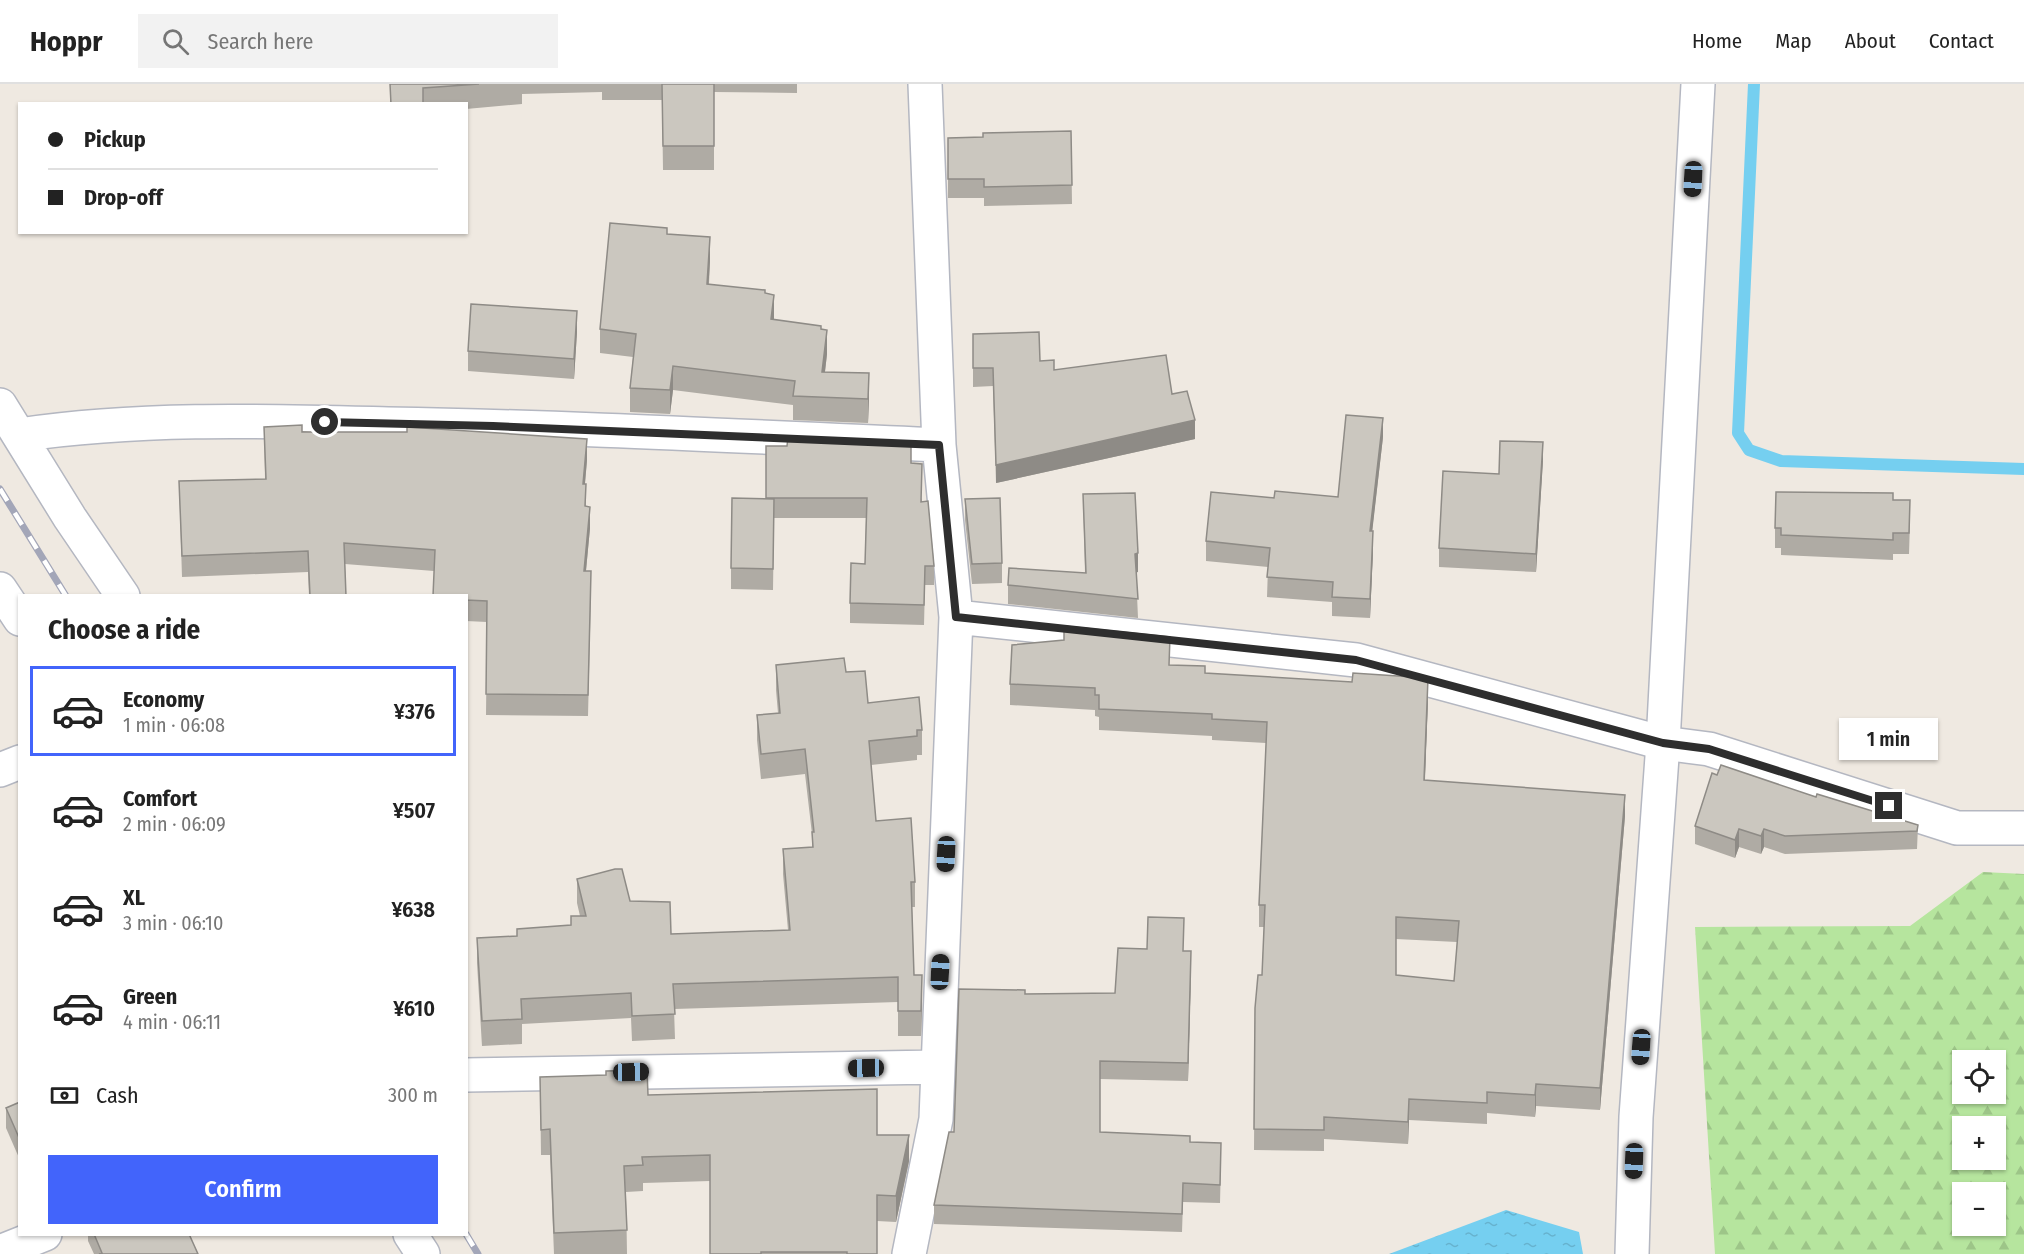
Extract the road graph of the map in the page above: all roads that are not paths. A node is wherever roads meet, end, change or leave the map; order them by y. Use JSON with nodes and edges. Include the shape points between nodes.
{"nodes":[{"id":1,"x":925,"y":84,"type":"edge"},
{"id":2,"x":1698,"y":84,"type":"edge"},
{"id":3,"x":0,"y":405,"type":"edge"},
{"id":4,"x":19,"y":435,"type":"junction"},
{"id":5,"x":939,"y":445,"type":"junction"},
{"id":6,"x":0,"y":589,"type":"edge"},
{"id":7,"x":122,"y":594,"type":"edge"},
{"id":8,"x":18,"y":616,"type":"edge"},
{"id":9,"x":956,"y":617,"type":"junction"},
{"id":10,"x":1663,"y":743,"type":"junction"},
{"id":11,"x":18,"y":763,"type":"edge"},
{"id":12,"x":0,"y":770,"type":"edge"},
{"id":13,"x":2024,"y":828,"type":"edge"},
{"id":14,"x":936,"y":1067,"type":"junction"},
{"id":15,"x":468,"y":1076,"type":"edge"},
{"id":16,"x":40,"y":1236,"type":"edge"},
{"id":17,"x":411,"y":1236,"type":"edge"},
{"id":18,"x":0,"y":1252,"type":"edge"},
{"id":19,"x":423,"y":1254,"type":"edge"},
{"id":20,"x":909,"y":1254,"type":"edge"},
{"id":21,"x":1632,"y":1254,"type":"edge"}],
"edges":[{"from":1,"to":5,"type":"street"},
{"from":2,"to":10,"type":"street"},
{"from":3,"to":4,"type":"street"},
{"from":4,"to":5,"type":"street","via":[[76,426],[253,421],[493,426]]},
{"from":4,"to":7,"type":"street"},
{"from":5,"to":9,"type":"street"},
{"from":6,"to":8,"type":"street"},
{"from":9,"to":10,"type":"street","via":[[1356,660]]},
{"from":9,"to":14,"type":"street"},
{"from":10,"to":13,"type":"street","via":[[1709,749],[1957,828]]},
{"from":10,"to":21,"type":"street","via":[[1636,1117]]},
{"from":11,"to":12,"type":"street"},
{"from":14,"to":15,"type":"street"},
{"from":14,"to":20,"type":"street","via":[[936,1119]]},
{"from":16,"to":18,"type":"street"},
{"from":17,"to":19,"type":"street"}]}
